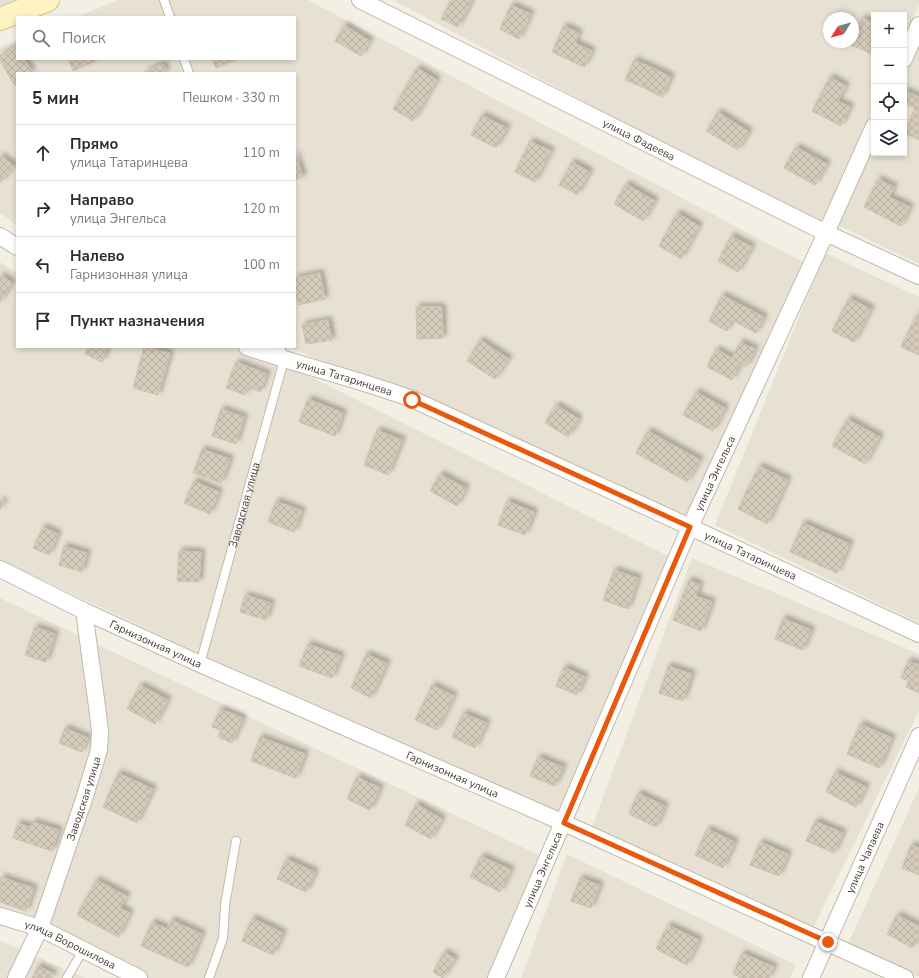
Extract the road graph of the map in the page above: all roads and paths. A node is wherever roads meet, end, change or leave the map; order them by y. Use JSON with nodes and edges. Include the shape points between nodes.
{"nodes":[{"id":1,"x":48,"y":0,"type":"edge"},
{"id":2,"x":164,"y":0,"type":"edge"},
{"id":3,"x":360,"y":0,"type":"edge"},
{"id":4,"x":170,"y":16,"type":"edge"},
{"id":5,"x":0,"y":19,"type":"edge"},
{"id":6,"x":919,"y":25,"type":"edge"},
{"id":7,"x":907,"y":52,"type":"edge"},
{"id":8,"x":184,"y":60,"type":"edge"},
{"id":9,"x":189,"y":72,"type":"edge"},
{"id":10,"x":871,"y":133,"type":"edge"},
{"id":11,"x":826,"y":233,"type":"junction"},
{"id":12,"x":0,"y":236,"type":"edge"},
{"id":13,"x":16,"y":246,"type":"edge"},
{"id":14,"x":919,"y":276,"type":"edge"},
{"id":15,"x":253,"y":348,"type":"edge"},
{"id":16,"x":282,"y":354,"type":"edge"},
{"id":17,"x":690,"y":527,"type":"junction"},
{"id":18,"x":0,"y":569,"type":"edge"},
{"id":19,"x":84,"y":610,"type":"junction"},
{"id":20,"x":919,"y":634,"type":"edge"},
{"id":21,"x":200,"y":664,"type":"junction"},
{"id":22,"x":919,"y":736,"type":"edge"},
{"id":23,"x":564,"y":823,"type":"junction"},
{"id":24,"x":236,"y":841,"type":"dead end"},
{"id":25,"x":0,"y":916,"type":"edge"},
{"id":26,"x":40,"y":928,"type":"junction"},
{"id":27,"x":828,"y":942,"type":"junction"},
{"id":28,"x":83,"y":950,"type":"junction"},
{"id":29,"x":16,"y":978,"type":"edge"},
{"id":30,"x":67,"y":978,"type":"edge"},
{"id":31,"x":139,"y":978,"type":"edge"},
{"id":32,"x":209,"y":978,"type":"edge"},
{"id":33,"x":496,"y":978,"type":"edge"},
{"id":34,"x":811,"y":978,"type":"edge"},
{"id":35,"x":905,"y":978,"type":"edge"}],
"edges":[{"from":1,"to":5,"type":"street"},
{"from":2,"to":4,"type":"lane"},
{"from":3,"to":11,"type":"street","name":"улица Фадеева"},
{"from":6,"to":7,"type":"street"},
{"from":8,"to":9,"type":"lane"},
{"from":10,"to":11,"type":"street","name":"улица Энгельса"},
{"from":11,"to":14,"type":"street","name":"улица Фадеева"},
{"from":11,"to":17,"type":"street","name":"улица Энгельса"},
{"from":12,"to":13,"type":"street"},
{"from":15,"to":16,"type":"street","name":"улица Татаринцева"},
{"from":16,"to":17,"type":"street","name":"улица Татаринцева","via":[[412,400]]},
{"from":16,"to":21,"type":"lane","name":"Заводская улица"},
{"from":17,"to":20,"type":"street","name":"улица Татаринцева"},
{"from":17,"to":23,"type":"street","name":"улица Энгельса"},
{"from":18,"to":19,"type":"street","name":"Гарнизонная улица"},
{"from":19,"to":21,"type":"street","name":"Гарнизонная улица"},
{"from":19,"to":26,"type":"street","name":"Заводская улица","via":[[100,732],[99,750]]},
{"from":21,"to":23,"type":"street","name":"Гарнизонная улица"},
{"from":22,"to":27,"type":"street","name":"улица Чапаева"},
{"from":23,"to":27,"type":"street","name":"Гарнизонная улица"},
{"from":23,"to":33,"type":"street","name":"улица Энгельса"},
{"from":24,"to":32,"type":"lane","via":[[225,905],[223,938]]},
{"from":25,"to":26,"type":"street","name":"улица Ворошилова"},
{"from":26,"to":28,"type":"street","name":"улица Ворошилова"},
{"from":26,"to":29,"type":"street","name":"Заводская улица"},
{"from":27,"to":34,"type":"street","name":"улица Чапаева"},
{"from":27,"to":35,"type":"street","name":"Гарнизонная улица"},
{"from":28,"to":30,"type":"lane"},
{"from":28,"to":31,"type":"street","name":"улица Ворошилова"}]}
